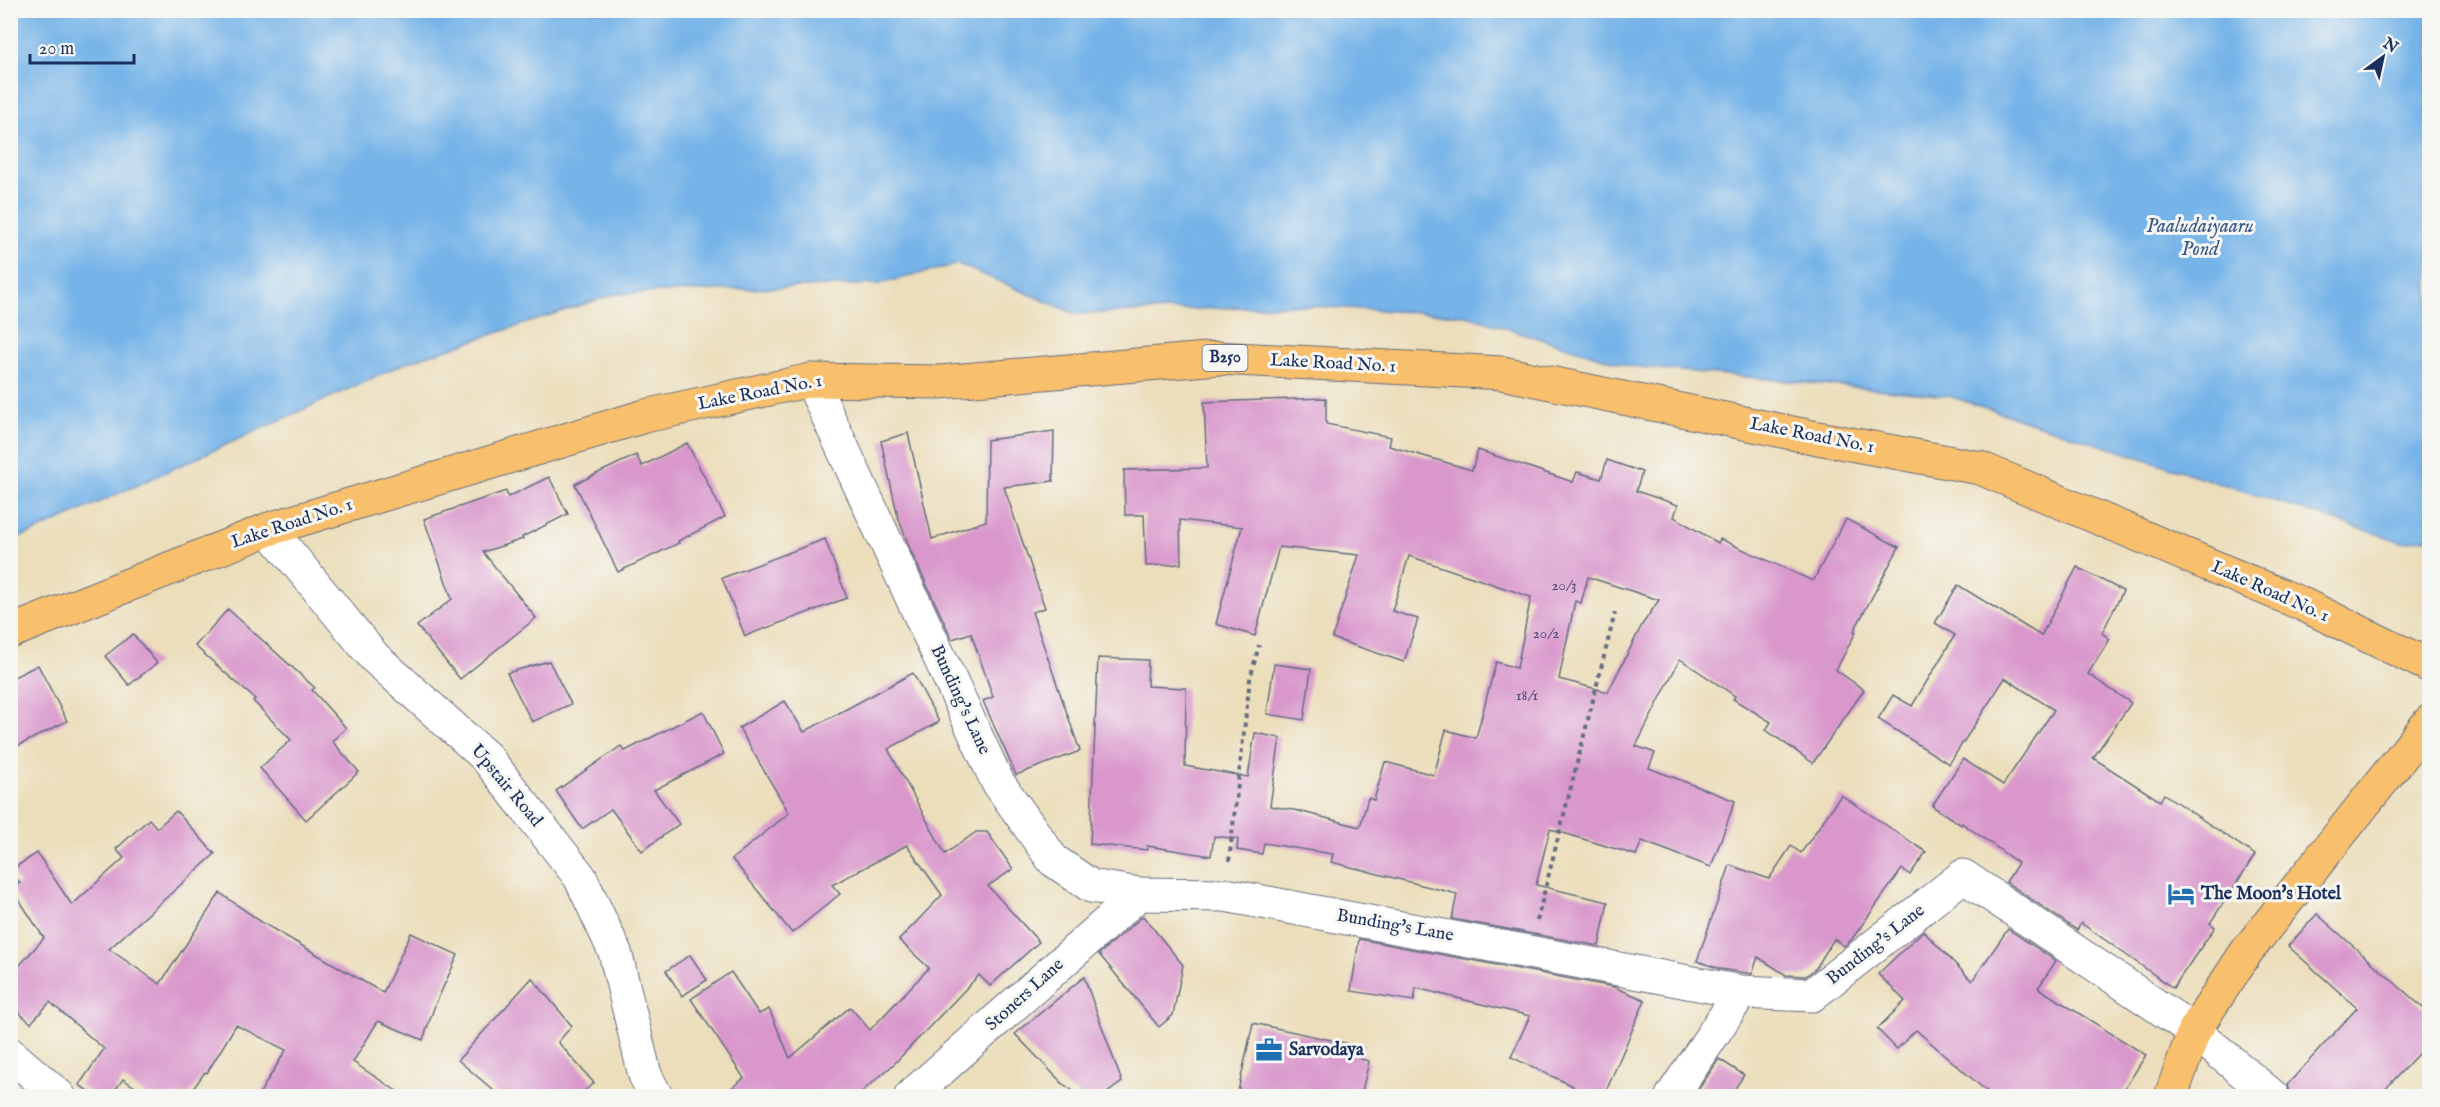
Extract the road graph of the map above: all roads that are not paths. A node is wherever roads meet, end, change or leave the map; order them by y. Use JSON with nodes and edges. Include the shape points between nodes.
{"nodes":[{"id":1,"x":811,"y":380,"type":"junction"},
{"id":2,"x":269,"y":529,"type":"junction"},
{"id":3,"x":10,"y":632,"type":"edge"},
{"id":4,"x":2430,"y":666,"type":"edge"},
{"id":5,"x":2430,"y":721,"type":"edge"},
{"id":6,"x":1139,"y":894,"type":"junction"},
{"id":7,"x":1742,"y":992,"type":"junction"},
{"id":8,"x":2194,"y":1030,"type":"junction"},
{"id":9,"x":10,"y":1054,"type":"edge"},
{"id":10,"x":59,"y":1096,"type":"edge"},
{"id":11,"x":656,"y":1096,"type":"edge"},
{"id":12,"x":911,"y":1096,"type":"edge"},
{"id":13,"x":1672,"y":1096,"type":"edge"},
{"id":14,"x":2171,"y":1096,"type":"edge"},
{"id":15,"x":2272,"y":1096,"type":"edge"}],
"edges":[{"from":1,"to":2,"type":"main road","name":"Lake Road No. 1","number":"B250","via":[[645,416]]},
{"from":1,"to":4,"type":"main road","name":"Lake Road No. 1","number":"B250","via":[[940,382],[1218,358],[1502,373],[1980,468],[2302,604]]},
{"from":1,"to":6,"type":"street","name":"Bunding's Lane","via":[[997,781],[1053,860],[1091,886]]},
{"from":2,"to":3,"type":"main road","name":"Lake Road No. 1","number":"B250"},
{"from":2,"to":11,"type":"street","name":"Upstair Road","via":[[374,657],[486,757],[580,877],[615,952],[645,1075]]},
{"from":5,"to":8,"type":"main road","via":[[2247,951]]},
{"from":6,"to":7,"type":"street","name":"Bunding's Lane","via":[[1225,895]]},
{"from":6,"to":12,"type":"street","name":"Stoners Lane"},
{"from":7,"to":8,"type":"street","name":"Bunding's Lane","via":[[1812,995],[1963,876]]},
{"from":7,"to":13,"type":"street"},
{"from":8,"to":14,"type":"main road"},
{"from":8,"to":15,"type":"street"},
{"from":9,"to":10,"type":"street"}]}
